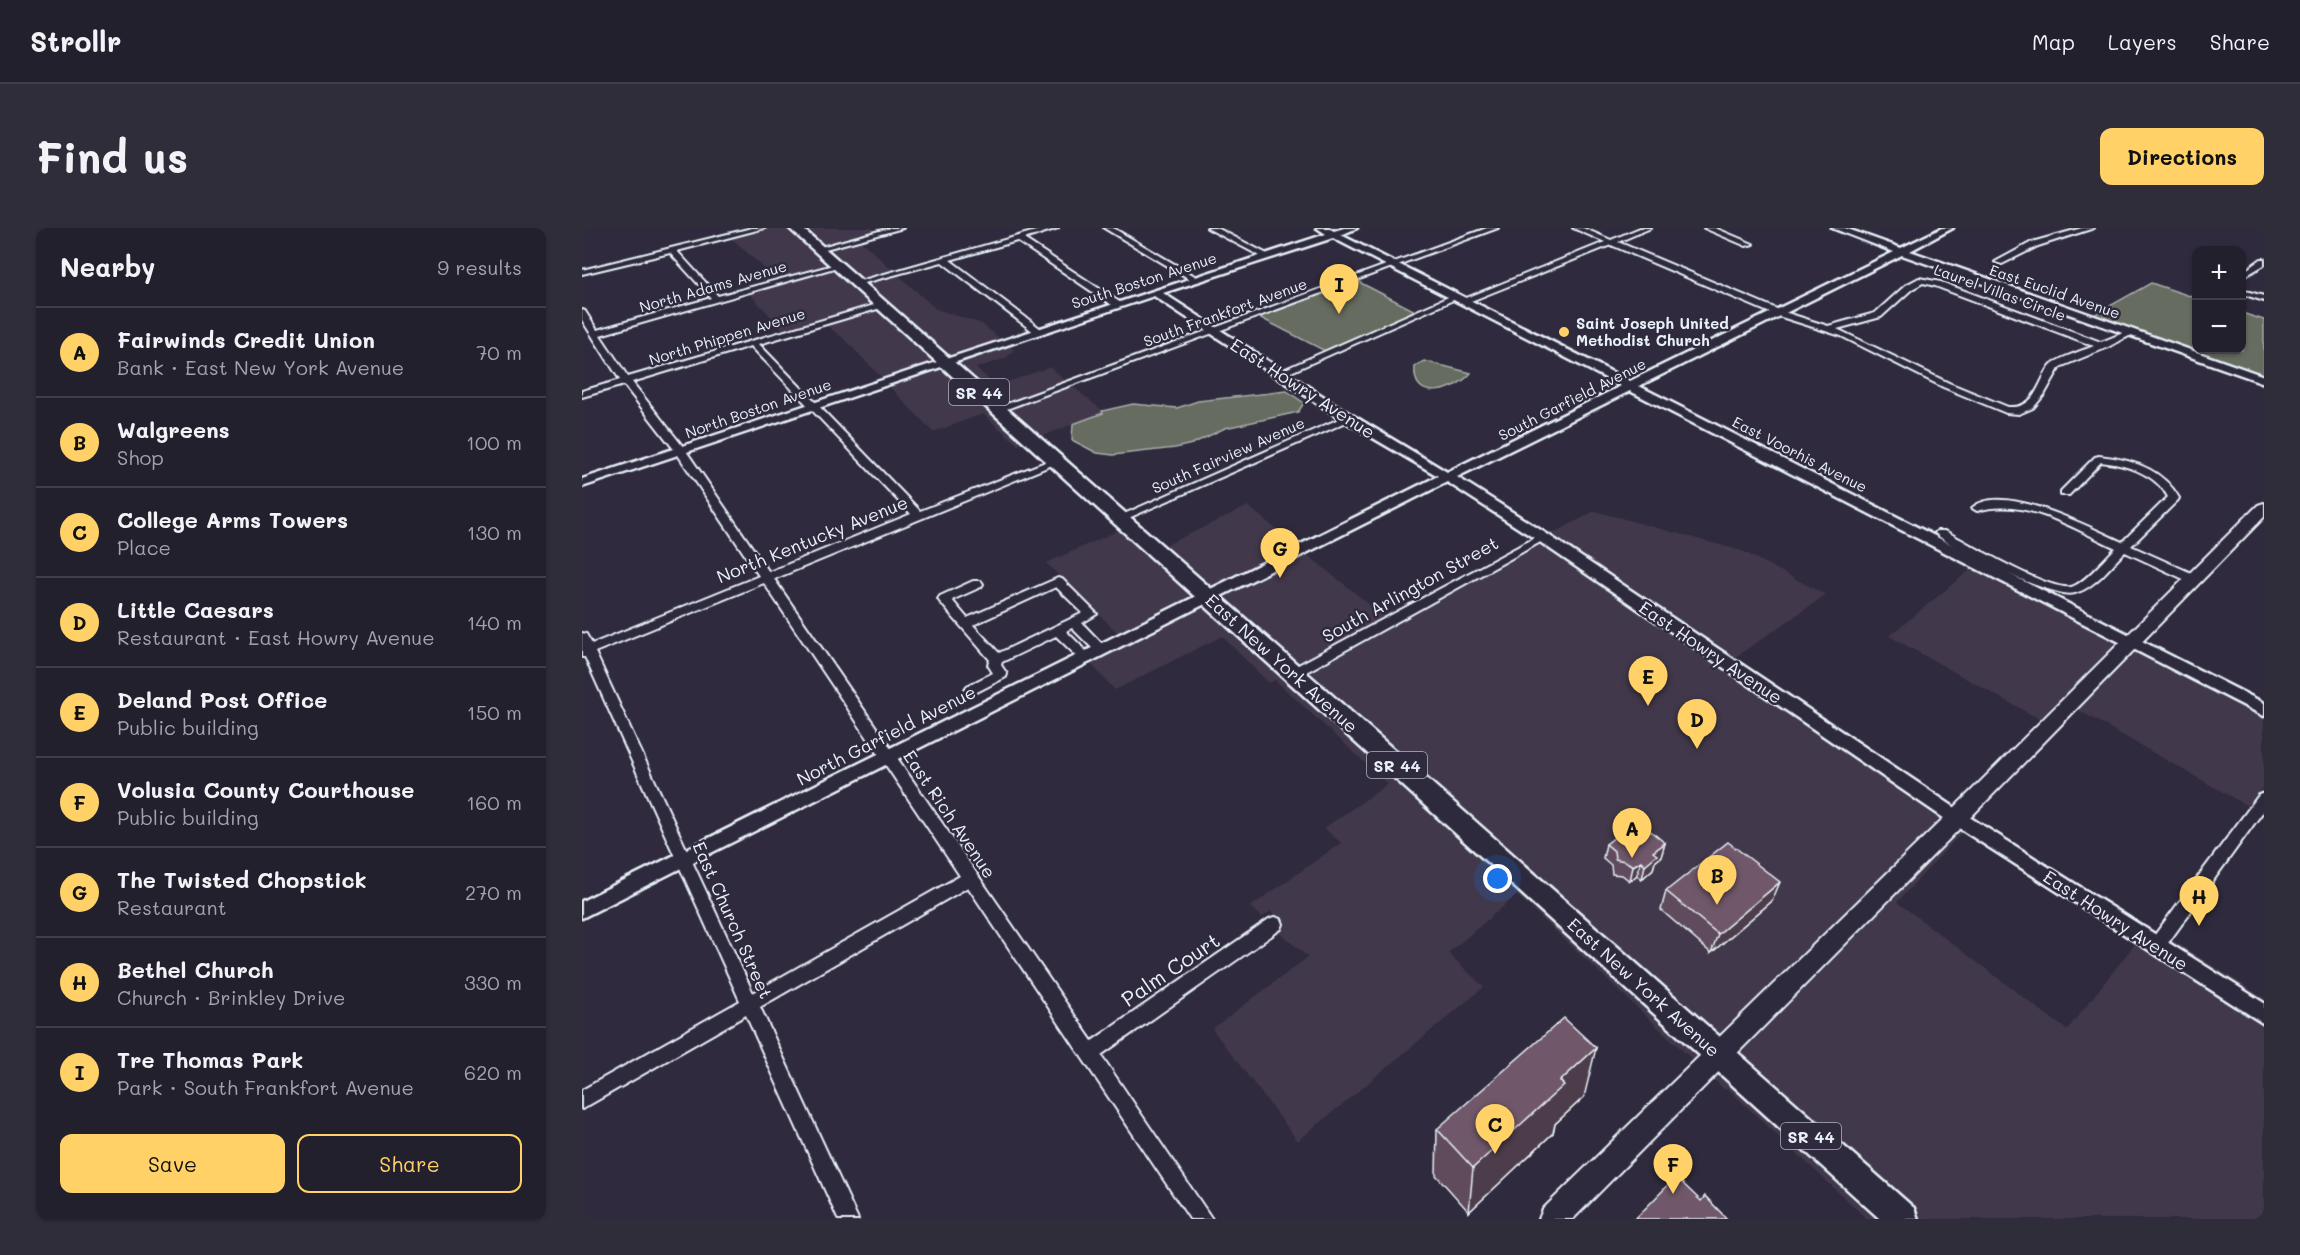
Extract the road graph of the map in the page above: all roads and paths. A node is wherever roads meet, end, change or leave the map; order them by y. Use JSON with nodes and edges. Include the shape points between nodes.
{"nodes":[{"id":1,"x":760,"y":228,"type":"edge"},
{"id":2,"x":795,"y":228,"type":"edge"},
{"id":3,"x":898,"y":228,"type":"edge"},
{"id":4,"x":1054,"y":228,"type":"edge"},
{"id":5,"x":1108,"y":228,"type":"edge"},
{"id":6,"x":1211,"y":228,"type":"edge"},
{"id":7,"x":1321,"y":228,"type":"edge"},
{"id":8,"x":1353,"y":228,"type":"edge"},
{"id":9,"x":1494,"y":228,"type":"edge"},
{"id":10,"x":1576,"y":228,"type":"edge"},
{"id":11,"x":1647,"y":228,"type":"edge"},
{"id":12,"x":1708,"y":228,"type":"edge"},
{"id":13,"x":1836,"y":228,"type":"edge"},
{"id":14,"x":1949,"y":228,"type":"edge"},
{"id":15,"x":2058,"y":228,"type":"edge"},
{"id":16,"x":2090,"y":228,"type":"edge"},
{"id":17,"x":2072,"y":233,"type":"junction"},
{"id":18,"x":1334,"y":234,"type":"junction"},
{"id":19,"x":1018,"y":238,"type":"junction"},
{"id":20,"x":1611,"y":242,"type":"junction"},
{"id":21,"x":1749,"y":244,"type":"dead end"},
{"id":22,"x":818,"y":249,"type":"junction"},
{"id":23,"x":672,"y":250,"type":"junction"},
{"id":24,"x":1902,"y":252,"type":"junction"},
{"id":25,"x":1267,"y":256,"type":"junction"},
{"id":26,"x":944,"y":259,"type":"junction"},
{"id":27,"x":1999,"y":261,"type":"dead end"},
{"id":28,"x":2263,"y":263,"type":"edge"},
{"id":29,"x":1394,"y":265,"type":"junction"},
{"id":30,"x":837,"y":266,"type":"junction"},
{"id":31,"x":582,"y":272,"type":"edge"},
{"id":32,"x":2246,"y":273,"type":"edge"},
{"id":33,"x":1196,"y":279,"type":"junction"},
{"id":34,"x":857,"y":284,"type":"junction"},
{"id":35,"x":1156,"y":292,"type":"junction"},
{"id":36,"x":2246,"y":294,"type":"edge"},
{"id":37,"x":1460,"y":299,"type":"junction"},
{"id":38,"x":2264,"y":299,"type":"edge"},
{"id":39,"x":717,"y":300,"type":"junction"},
{"id":40,"x":881,"y":305,"type":"junction"},
{"id":41,"x":1118,"y":305,"type":"junction"},
{"id":42,"x":582,"y":313,"type":"edge"},
{"id":43,"x":1779,"y":313,"type":"junction"},
{"id":44,"x":1214,"y":330,"type":"junction"},
{"id":45,"x":1826,"y":330,"type":"junction"},
{"id":46,"x":1038,"y":331,"type":"junction"},
{"id":47,"x":596,"y":333,"type":"junction"},
{"id":48,"x":2131,"y":333,"type":"junction"},
{"id":49,"x":752,"y":342,"type":"junction"},
{"id":50,"x":2103,"y":346,"type":"junction"},
{"id":51,"x":945,"y":362,"type":"junction"},
{"id":52,"x":1279,"y":374,"type":"junction"},
{"id":53,"x":625,"y":380,"type":"junction"},
{"id":54,"x":2264,"y":380,"type":"edge"},
{"id":55,"x":1631,"y":387,"type":"junction"},
{"id":56,"x":582,"y":394,"type":"edge"},
{"id":57,"x":813,"y":405,"type":"junction"},
{"id":58,"x":998,"y":409,"type":"junction"},
{"id":59,"x":1348,"y":418,"type":"junction"},
{"id":60,"x":680,"y":450,"type":"junction"},
{"id":61,"x":1057,"y":461,"type":"junction"},
{"id":62,"x":1447,"y":478,"type":"junction"},
{"id":63,"x":582,"y":483,"type":"edge"},
{"id":64,"x":2065,"y":493,"type":"dead end"},
{"id":65,"x":1977,"y":508,"type":"dead end"},
{"id":66,"x":2264,"y":508,"type":"edge"},
{"id":67,"x":918,"y":515,"type":"junction"},
{"id":68,"x":1120,"y":518,"type":"junction"},
{"id":69,"x":1941,"y":533,"type":"dead end"},
{"id":70,"x":1542,"y":537,"type":"junction"},
{"id":71,"x":2124,"y":546,"type":"junction"},
{"id":72,"x":767,"y":578,"type":"junction"},
{"id":73,"x":2194,"y":579,"type":"junction"},
{"id":74,"x":977,"y":584,"type":"dead end"},
{"id":75,"x":1207,"y":595,"type":"junction"},
{"id":76,"x":1073,"y":622,"type":"junction"},
{"id":77,"x":965,"y":624,"type":"junction"},
{"id":78,"x":1058,"y":630,"type":"junction"},
{"id":79,"x":2131,"y":642,"type":"junction"},
{"id":80,"x":584,"y":647,"type":"edge"},
{"id":81,"x":1092,"y":652,"type":"junction"},
{"id":82,"x":997,"y":659,"type":"junction"},
{"id":83,"x":1294,"y":673,"type":"junction"},
{"id":84,"x":972,"y":689,"type":"dead end"},
{"id":85,"x":2264,"y":710,"type":"edge"},
{"id":86,"x":889,"y":756,"type":"junction"},
{"id":87,"x":2264,"y":799,"type":"edge"},
{"id":88,"x":1957,"y":818,"type":"junction"},
{"id":89,"x":684,"y":858,"type":"junction"},
{"id":90,"x":971,"y":877,"type":"junction"},
{"id":91,"x":582,"y":910,"type":"edge"},
{"id":92,"x":1275,"y":924,"type":"dead end"},
{"id":93,"x":2157,"y":945,"type":"junction"},
{"id":94,"x":749,"y":1004,"type":"junction"},
{"id":95,"x":2264,"y":1014,"type":"edge"},
{"id":96,"x":1090,"y":1052,"type":"junction"},
{"id":97,"x":1719,"y":1054,"type":"junction"},
{"id":98,"x":582,"y":1100,"type":"edge"},
{"id":99,"x":848,"y":1219,"type":"edge"},
{"id":100,"x":1202,"y":1219,"type":"edge"},
{"id":101,"x":1553,"y":1219,"type":"edge"},
{"id":102,"x":1903,"y":1219,"type":"edge"}],
"edges":[{"from":1,"to":23,"type":"street"},
{"from":2,"to":22,"type":"main road","name":"East New York Avenue","number":"SR 44"},
{"from":3,"to":22,"type":"street"},
{"from":4,"to":19,"type":"street"},
{"from":5,"to":33,"type":"street"},
{"from":6,"to":25,"type":"street"},
{"from":7,"to":18,"type":"street","name":"East Voorhis Avenue"},
{"from":8,"to":18,"type":"street","name":"South Boston Avenue"},
{"from":9,"to":29,"type":"street","name":"South Frankfort Avenue"},
{"from":10,"to":20,"type":"street"},
{"from":11,"to":20,"type":"street"},
{"from":12,"to":21,"type":"street"},
{"from":13,"to":24,"type":"street","name":"East Euclid Avenue"},
{"from":14,"to":24,"type":"street","name":"South Garfield Avenue"},
{"from":15,"to":17,"type":"street"},
{"from":16,"to":17,"type":"street"},
{"from":17,"to":27,"type":"street","via":[[2027,246]]},
{"from":18,"to":25,"type":"street","name":"South Boston Avenue"},
{"from":18,"to":29,"type":"street","name":"East Voorhis Avenue"},
{"from":19,"to":26,"type":"street"},
{"from":19,"to":41,"type":"street"},
{"from":20,"to":37,"type":"street"},
{"from":20,"to":43,"type":"street"},
{"from":22,"to":30,"type":"main road","name":"East New York Avenue","number":"SR 44"},
{"from":23,"to":31,"type":"street"},
{"from":23,"to":39,"type":"street"},
{"from":24,"to":43,"type":"street","name":"South Garfield Avenue"},
{"from":24,"to":48,"type":"street","name":"East Euclid Avenue"},
{"from":25,"to":33,"type":"street","name":"South Boston Avenue"},
{"from":26,"to":34,"type":"street"},
{"from":26,"to":46,"type":"street"},
{"from":28,"to":32,"type":"street"},
{"from":29,"to":37,"type":"street","name":"East Voorhis Avenue"},
{"from":29,"to":44,"type":"street","name":"South Frankfort Avenue"},
{"from":30,"to":34,"type":"main road","name":"East New York Avenue","number":"SR 44"},
{"from":30,"to":39,"type":"street","name":"North Adams Avenue"},
{"from":33,"to":35,"type":"street","name":"South Boston Avenue"},
{"from":34,"to":40,"type":"main road","name":"East New York Avenue","number":"SR 44"},
{"from":35,"to":41,"type":"street","name":"South Boston Avenue"},
{"from":35,"to":44,"type":"street","name":"East Howry Avenue"},
{"from":36,"to":38,"type":"street"},
{"from":37,"to":52,"type":"street"},
{"from":37,"to":55,"type":"street","name":"East Voorhis Avenue"},
{"from":39,"to":47,"type":"street","name":"North Adams Avenue"},
{"from":40,"to":49,"type":"street","name":"North Phippen Avenue"},
{"from":40,"to":51,"type":"main road","name":"East New York Avenue","number":"SR 44"},
{"from":41,"to":46,"type":"street","name":"South Boston Avenue"},
{"from":42,"to":47,"type":"street","name":"East Rich Avenue"},
{"from":43,"to":45,"type":"street"},
{"from":43,"to":55,"type":"street","name":"South Garfield Avenue"},
{"from":44,"to":52,"type":"street","name":"East Howry Avenue"},
{"from":44,"to":58,"type":"street","name":"South Frankfort Avenue"},
{"from":45,"to":50,"type":"street","name":"Laurel Villas Circle","via":[[1878,315],[1922,280]]},
{"from":45,"to":50,"type":"street","via":[[1864,343],[1946,385],[2013,411],[2030,406],[2056,365]]},
{"from":46,"to":51,"type":"street","name":"South Boston Avenue"},
{"from":47,"to":53,"type":"street","name":"East Rich Avenue"},
{"from":48,"to":50,"type":"street"},
{"from":48,"to":54,"type":"street","name":"East Euclid Avenue"},
{"from":49,"to":53,"type":"street","name":"North Phippen Avenue"},
{"from":49,"to":57,"type":"street"},
{"from":51,"to":57,"type":"street","name":"North Boston Avenue"},
{"from":51,"to":58,"type":"main road","name":"East New York Avenue","number":"SR 44"},
{"from":52,"to":59,"type":"street","name":"East Howry Avenue"},
{"from":53,"to":56,"type":"street","name":"North Phippen Avenue"},
{"from":53,"to":60,"type":"street","name":"East Rich Avenue"},
{"from":55,"to":62,"type":"street","name":"South Garfield Avenue"},
{"from":55,"to":79,"type":"street","name":"East Voorhis Avenue"},
{"from":57,"to":60,"type":"street","name":"North Boston Avenue"},
{"from":57,"to":67,"type":"street"},
{"from":58,"to":61,"type":"main road","name":"East New York Avenue","number":"SR 44"},
{"from":59,"to":62,"type":"street","name":"East Howry Avenue"},
{"from":59,"to":68,"type":"street","name":"South Fairview Avenue"},
{"from":60,"to":63,"type":"street","name":"North Boston Avenue"},
{"from":60,"to":72,"type":"street","name":"East Rich Avenue"},
{"from":61,"to":67,"type":"street","name":"North Kentucky Avenue"},
{"from":61,"to":68,"type":"main road","name":"East New York Avenue","number":"SR 44"},
{"from":62,"to":70,"type":"street","name":"East Howry Avenue"},
{"from":62,"to":75,"type":"street","name":"South Garfield Avenue"},
{"from":64,"to":71,"type":"street","via":[[2099,459],[2116,459],[2161,480],[2174,498]]},
{"from":65,"to":71,"type":"street","via":[[1984,503],[2046,512]]},
{"from":66,"to":73,"type":"main road"},
{"from":67,"to":72,"type":"street","name":"North Kentucky Avenue"},
{"from":68,"to":75,"type":"main road","name":"East New York Avenue","number":"SR 44"},
{"from":69,"to":71,"type":"street","via":[[2014,572],[2068,591],[2082,587]]},
{"from":70,"to":83,"type":"street","name":"South Arlington Street"},
{"from":70,"to":88,"type":"street","name":"East Howry Avenue"},
{"from":71,"to":73,"type":"street"},
{"from":72,"to":80,"type":"street","name":"North Kentucky Avenue"},
{"from":72,"to":86,"type":"street","name":"East Rich Avenue"},
{"from":73,"to":79,"type":"main road"},
{"from":74,"to":77,"type":"street","via":[[944,599]]},
{"from":75,"to":81,"type":"street","name":"North Garfield Avenue"},
{"from":75,"to":83,"type":"main road","name":"East New York Avenue","number":"SR 44"},
{"from":76,"to":77,"type":"street","via":[[1091,614],[1058,582]]},
{"from":76,"to":78,"type":"street"},
{"from":76,"to":81,"type":"street"},
{"from":77,"to":82,"type":"street"},
{"from":78,"to":81,"type":"street"},
{"from":78,"to":82,"type":"street"},
{"from":79,"to":85,"type":"street","name":"East Voorhis Avenue"},
{"from":79,"to":88,"type":"main road"},
{"from":80,"to":89,"type":"street","name":"East Church Street"},
{"from":81,"to":86,"type":"street","name":"North Garfield Avenue"},
{"from":82,"to":84,"type":"street","via":[[994,665],[1001,674]]},
{"from":83,"to":97,"type":"main road","name":"East New York Avenue","number":"SR 44"},
{"from":86,"to":89,"type":"street","name":"North Garfield Avenue"},
{"from":86,"to":90,"type":"street","name":"East Rich Avenue"},
{"from":87,"to":93,"type":"street"},
{"from":88,"to":93,"type":"street","name":"East Howry Avenue"},
{"from":88,"to":97,"type":"main road"},
{"from":89,"to":91,"type":"street","name":"North Garfield Avenue"},
{"from":89,"to":94,"type":"street","name":"East Church Street"},
{"from":90,"to":94,"type":"street"},
{"from":90,"to":96,"type":"street","name":"East Rich Avenue"},
{"from":92,"to":96,"type":"street","name":"Palm Court"},
{"from":93,"to":95,"type":"street","name":"East Howry Avenue"},
{"from":94,"to":98,"type":"street"},
{"from":94,"to":99,"type":"street","name":"East Church Street"},
{"from":96,"to":100,"type":"street","name":"East Rich Avenue"},
{"from":97,"to":101,"type":"main road"},
{"from":97,"to":102,"type":"main road","name":"East New York Avenue","number":"SR 44"}]}
